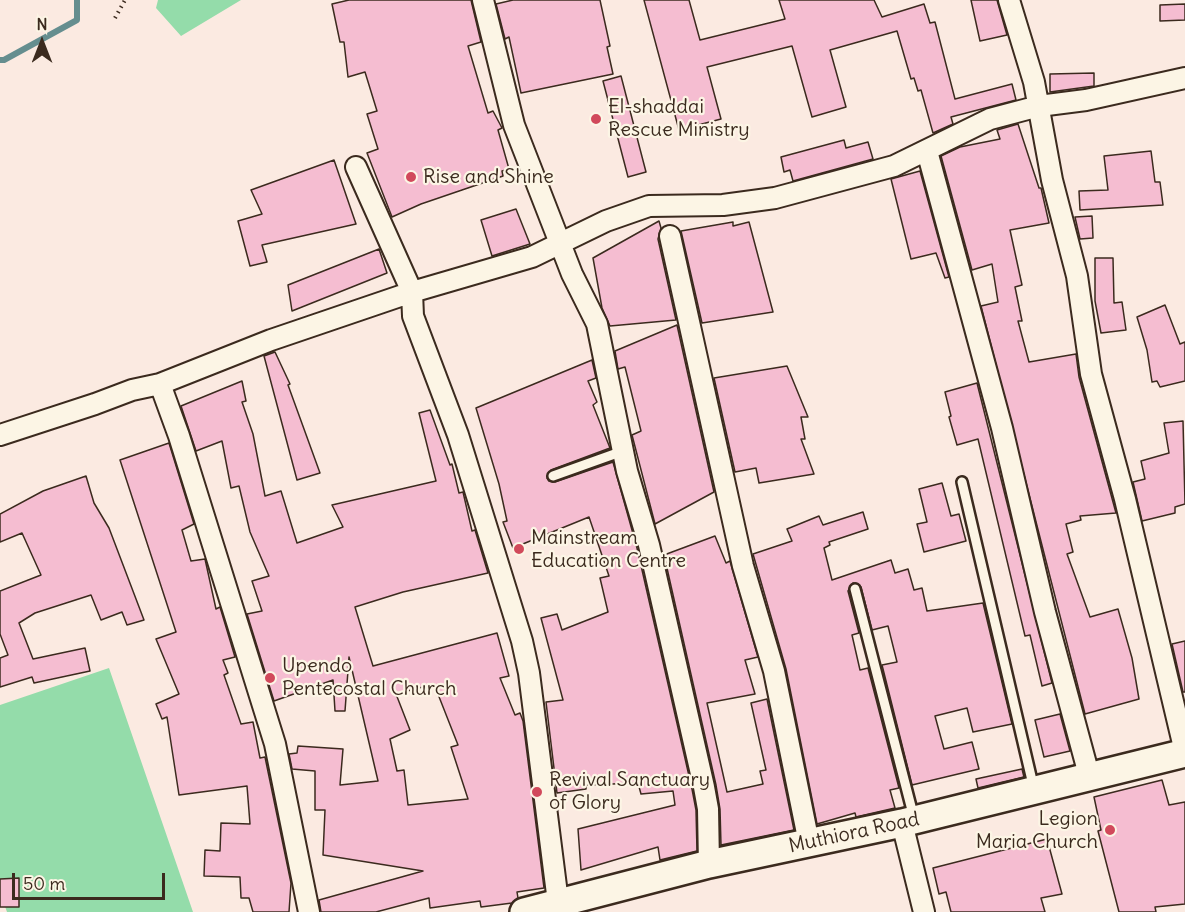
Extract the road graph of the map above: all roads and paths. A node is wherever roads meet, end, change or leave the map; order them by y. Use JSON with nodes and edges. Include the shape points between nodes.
{"nodes":[{"id":1,"x":125,"y":0,"type":"edge"},
{"id":2,"x":483,"y":0,"type":"edge"},
{"id":3,"x":1009,"y":0,"type":"edge"},
{"id":4,"x":116,"y":18,"type":"dead end"},
{"id":5,"x":1185,"y":78,"type":"edge"},
{"id":6,"x":1039,"y":106,"type":"junction"},
{"id":7,"x":927,"y":151,"type":"junction"},
{"id":8,"x":356,"y":167,"type":"dead end"},
{"id":9,"x":670,"y":236,"type":"dead end"},
{"id":10,"x":559,"y":244,"type":"junction"},
{"id":11,"x":412,"y":292,"type":"junction"},
{"id":12,"x":160,"y":384,"type":"junction"},
{"id":13,"x":0,"y":435,"type":"edge"},
{"id":14,"x":623,"y":451,"type":"junction"},
{"id":15,"x":553,"y":476,"type":"dead end"},
{"id":16,"x":962,"y":482,"type":"dead end"},
{"id":17,"x":855,"y":590,"type":"dead end"},
{"id":18,"x":1185,"y":753,"type":"edge"},
{"id":19,"x":1089,"y":776,"type":"junction"},
{"id":20,"x":1034,"y":790,"type":"junction"},
{"id":21,"x":908,"y":822,"type":"junction"},
{"id":22,"x":809,"y":843,"type":"junction"},
{"id":23,"x":709,"y":864,"type":"junction"},
{"id":24,"x":558,"y":902,"type":"junction"},
{"id":25,"x":309,"y":912,"type":"edge"},
{"id":26,"x":524,"y":912,"type":"edge"},
{"id":27,"x":924,"y":912,"type":"edge"}],
"edges":[{"from":1,"to":4,"type":"path"},
{"from":2,"to":10,"type":"street","via":[[514,125]]},
{"from":3,"to":6,"type":"street"},
{"from":5,"to":6,"type":"street"},
{"from":6,"to":7,"type":"street","via":[[990,119]]},
{"from":6,"to":18,"type":"street","via":[[1052,180],[1077,276],[1092,374]]},
{"from":7,"to":10,"type":"street","via":[[894,166],[775,198],[723,205],[649,206]]},
{"from":7,"to":19,"type":"street","via":[[1002,428]]},
{"from":8,"to":11,"type":"street"},
{"from":9,"to":22,"type":"street","via":[[743,566],[774,671]]},
{"from":10,"to":11,"type":"street","via":[[496,269],[470,273]]},
{"from":10,"to":14,"type":"street","via":[[597,324]]},
{"from":11,"to":12,"type":"street","via":[[271,340]]},
{"from":11,"to":24,"type":"street","via":[[413,316],[458,435],[522,640]]},
{"from":12,"to":13,"type":"street"},
{"from":12,"to":25,"type":"street","via":[[275,744]]},
{"from":14,"to":15,"type":"lane"},
{"from":14,"to":23,"type":"street","via":[[649,545],[704,787]]},
{"from":16,"to":20,"type":"lane"},
{"from":17,"to":21,"type":"lane"},
{"from":18,"to":19,"type":"street","name":"Muthiora Road"},
{"from":19,"to":20,"type":"street","name":"Muthiora Road"},
{"from":20,"to":21,"type":"street","name":"Muthiora Road"},
{"from":21,"to":22,"type":"street","name":"Muthiora Road"},
{"from":21,"to":27,"type":"street"},
{"from":22,"to":23,"type":"street","name":"Muthiora Road"},
{"from":23,"to":24,"type":"street","name":"Muthiora Road"},
{"from":24,"to":26,"type":"street","name":"Muthiora Road"}]}
